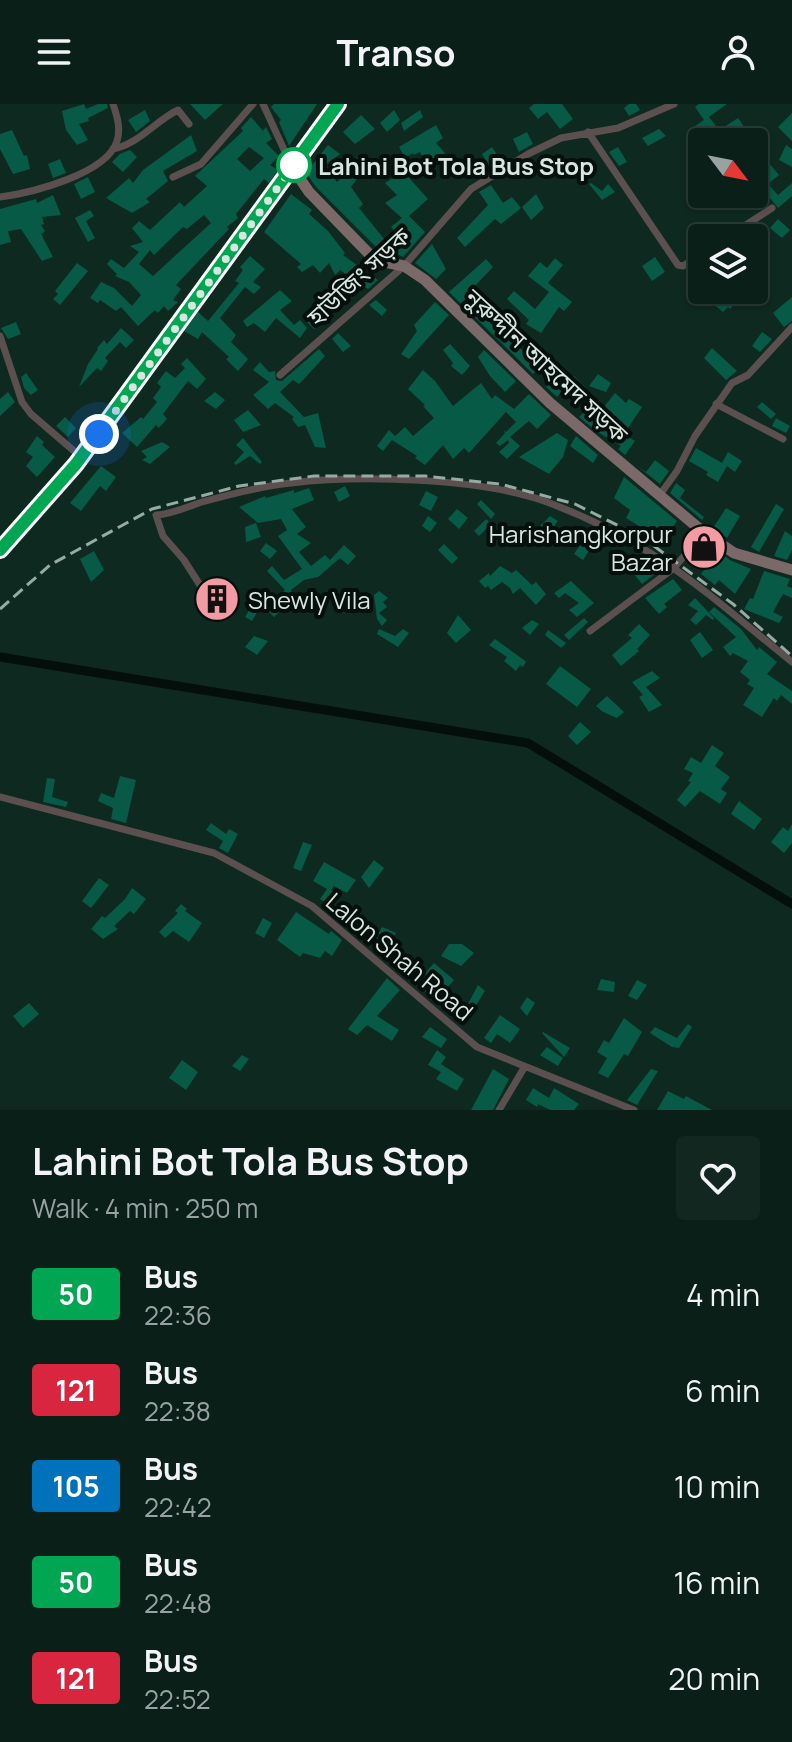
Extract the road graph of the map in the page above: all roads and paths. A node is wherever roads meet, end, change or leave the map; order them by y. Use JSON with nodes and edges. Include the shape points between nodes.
{"nodes":[{"id":1,"x":113,"y":104,"type":"edge"},
{"id":2,"x":253,"y":104,"type":"edge"},
{"id":3,"x":263,"y":104,"type":"edge"},
{"id":4,"x":338,"y":104,"type":"edge"},
{"id":5,"x":674,"y":104,"type":"edge"},
{"id":6,"x":189,"y":124,"type":"dead end"},
{"id":7,"x":588,"y":132,"type":"junction"},
{"id":8,"x":113,"y":149,"type":"junction"},
{"id":9,"x":292,"y":167,"type":"junction"},
{"id":10,"x":173,"y":177,"type":"dead end"},
{"id":11,"x":0,"y":197,"type":"edge"},
{"id":12,"x":772,"y":208,"type":"dead end"},
{"id":13,"x":747,"y":224,"type":"edge"},
{"id":14,"x":688,"y":263,"type":"edge"},
{"id":15,"x":404,"y":266,"type":"junction"},
{"id":16,"x":792,"y":327,"type":"edge"},
{"id":17,"x":0,"y":336,"type":"edge"},
{"id":18,"x":280,"y":375,"type":"dead end"},
{"id":19,"x":716,"y":404,"type":"junction"},
{"id":20,"x":783,"y":439,"type":"dead end"},
{"id":21,"x":81,"y":457,"type":"junction"},
{"id":22,"x":659,"y":496,"type":"junction"},
{"id":23,"x":704,"y":532,"type":"junction"},
{"id":24,"x":0,"y":550,"type":"edge"},
{"id":25,"x":674,"y":568,"type":"junction"},
{"id":26,"x":792,"y":570,"type":"edge"},
{"id":27,"x":212,"y":604,"type":"dead end"},
{"id":28,"x":590,"y":631,"type":"dead end"},
{"id":29,"x":792,"y":662,"type":"edge"},
{"id":30,"x":0,"y":797,"type":"edge"},
{"id":31,"x":524,"y":1068,"type":"junction"},
{"id":32,"x":499,"y":1110,"type":"edge"},
{"id":33,"x":634,"y":1110,"type":"edge"}],
"edges":[{"from":1,"to":8,"type":"street","via":[[119,123]]},
{"from":2,"to":10,"type":"street","via":[[201,164]]},
{"from":3,"to":9,"type":"street"},
{"from":4,"to":9,"type":"main road"},
{"from":5,"to":7,"type":"street","name":"হাউজিং সড়ক","via":[[618,128]]},
{"from":6,"to":8,"type":"street","via":[[178,110]]},
{"from":7,"to":14,"type":"street","via":[[678,265]]},
{"from":7,"to":15,"type":"street","name":"হাউজিং সড়ক","via":[[528,154],[471,189]]},
{"from":8,"to":11,"type":"street","via":[[106,161],[90,169]]},
{"from":9,"to":15,"type":"main road","name":"নুরুদ্দীন আহমেদ সড়ক","via":[[375,260]]},
{"from":9,"to":21,"type":"main road"},
{"from":12,"to":13,"type":"street"},
{"from":15,"to":18,"type":"street","name":"হাউজিং সড়ক"},
{"from":15,"to":22,"type":"main road","name":"নুরুদ্দীন আহমেদ সড়ক"},
{"from":16,"to":19,"type":"street"},
{"from":17,"to":21,"type":"street","via":[[22,402]]},
{"from":19,"to":20,"type":"street"},
{"from":19,"to":22,"type":"street"},
{"from":21,"to":24,"type":"main road"},
{"from":22,"to":23,"type":"main road","name":"নুরুদ্দীন আহমেদ সড়ক"},
{"from":23,"to":25,"type":"street"},
{"from":23,"to":26,"type":"main road","name":"নুরুদ্দীন আহমেদ সড়ক","via":[[734,553]]},
{"from":25,"to":27,"type":"street","via":[[573,512],[506,491],[407,480],[303,482],[156,515],[163,536]]},
{"from":25,"to":28,"type":"street"},
{"from":25,"to":29,"type":"street"},
{"from":30,"to":31,"type":"street","name":"Lalon Shah Road","via":[[214,853],[312,906],[477,1047]]},
{"from":31,"to":32,"type":"street"},
{"from":31,"to":33,"type":"street","name":"Lalon Shah Road"}]}
